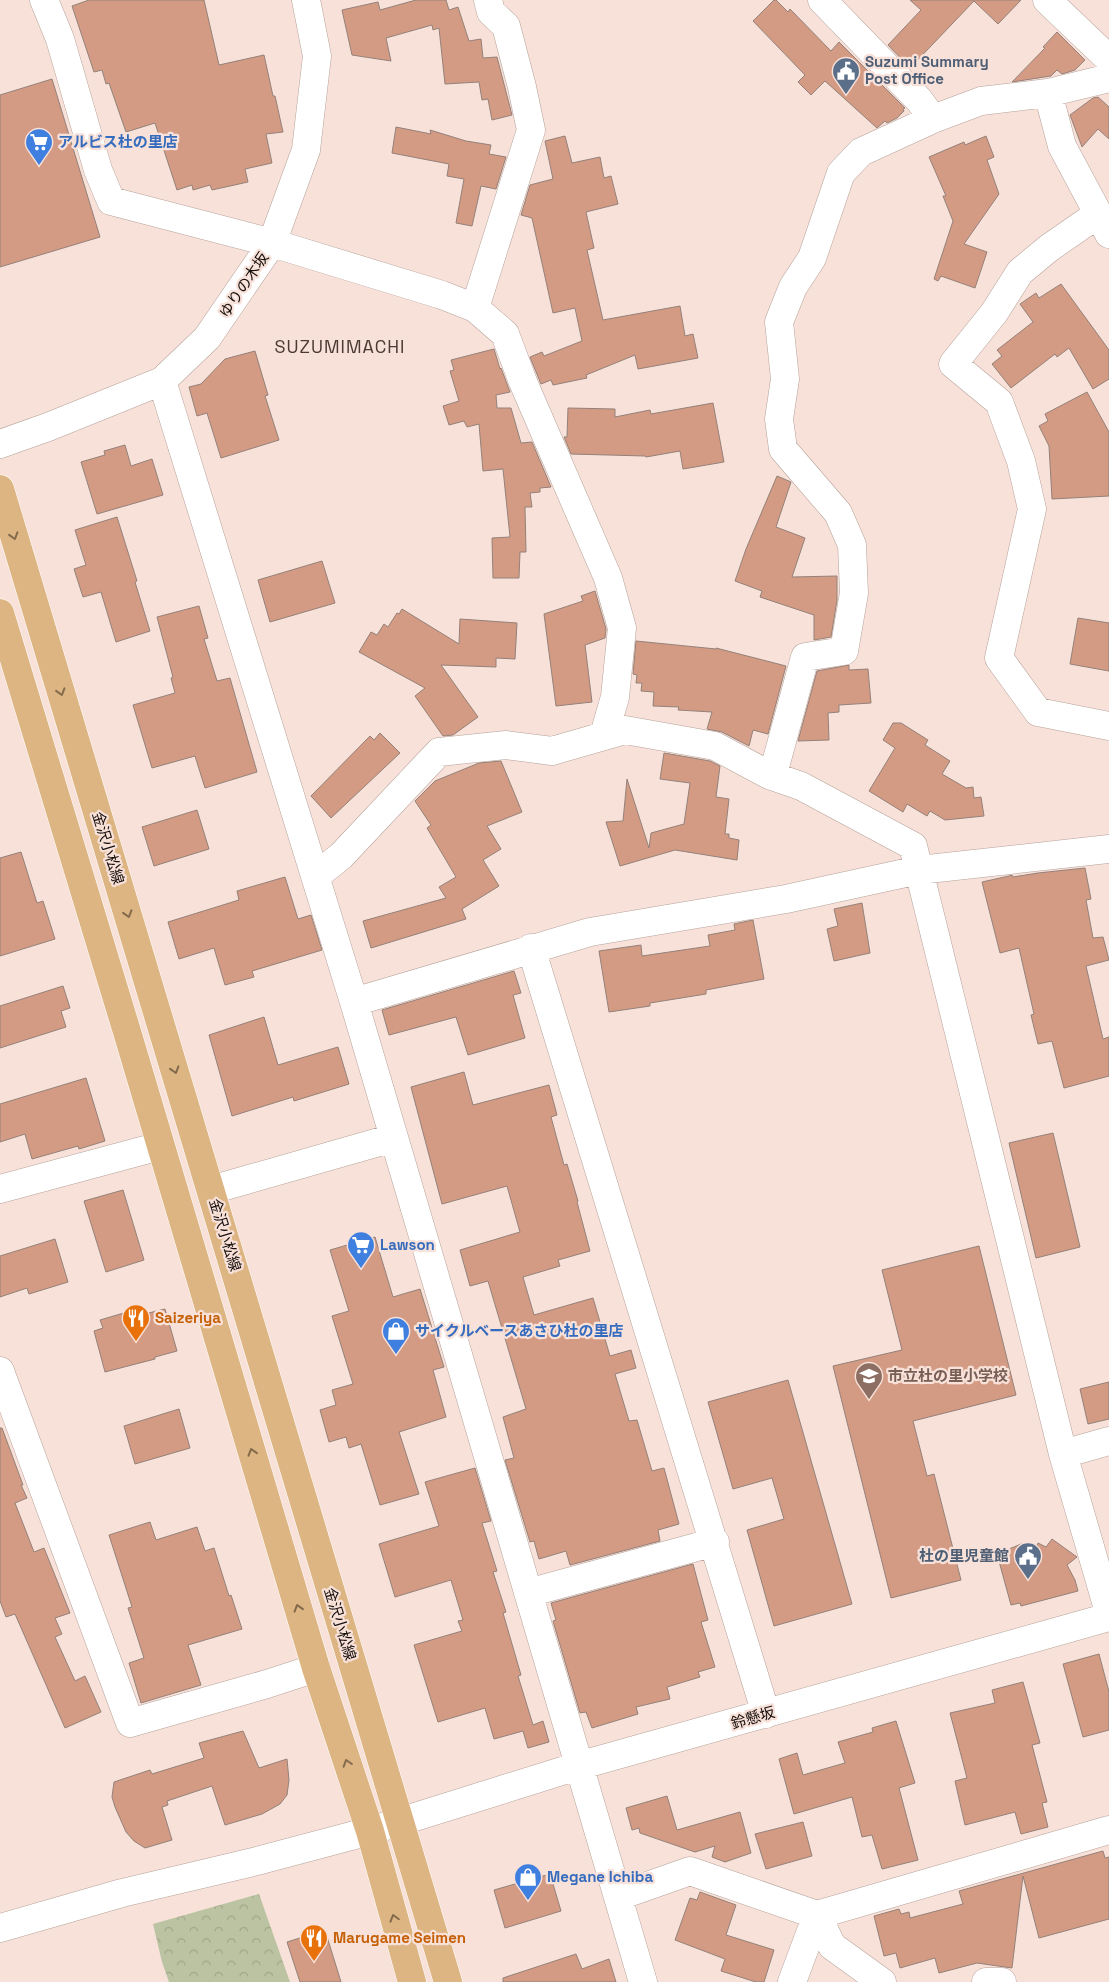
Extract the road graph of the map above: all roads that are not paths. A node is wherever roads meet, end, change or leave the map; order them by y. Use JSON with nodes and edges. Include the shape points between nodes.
{"nodes":[{"id":1,"x":44,"y":0,"type":"edge"},
{"id":2,"x":306,"y":0,"type":"edge"},
{"id":3,"x":488,"y":0,"type":"edge"},
{"id":4,"x":822,"y":0,"type":"edge"},
{"id":5,"x":1047,"y":0,"type":"edge"},
{"id":6,"x":1109,"y":59,"type":"edge"},
{"id":7,"x":1109,"y":78,"type":"edge"},
{"id":8,"x":1048,"y":94,"type":"junction"},
{"id":9,"x":933,"y":119,"type":"junction"},
{"id":10,"x":1104,"y":224,"type":"edge"},
{"id":11,"x":272,"y":244,"type":"junction"},
{"id":12,"x":475,"y":308,"type":"junction"},
{"id":13,"x":162,"y":381,"type":"junction"},
{"id":14,"x":0,"y":444,"type":"edge"},
{"id":15,"x":0,"y":489,"type":"edge"},
{"id":16,"x":0,"y":613,"type":"edge"},
{"id":17,"x":1109,"y":726,"type":"edge"},
{"id":18,"x":604,"y":735,"type":"junction"},
{"id":19,"x":769,"y":775,"type":"junction"},
{"id":20,"x":1109,"y":849,"type":"edge"},
{"id":21,"x":919,"y":870,"type":"junction"},
{"id":22,"x":316,"y":876,"type":"junction"},
{"id":23,"x":531,"y":948,"type":"junction"},
{"id":24,"x":354,"y":1002,"type":"junction"},
{"id":25,"x":393,"y":1138,"type":"junction"},
{"id":26,"x":160,"y":1146,"type":"junction"},
{"id":27,"x":0,"y":1189,"type":"edge"},
{"id":28,"x":211,"y":1190,"type":"junction"},
{"id":29,"x":0,"y":1371,"type":"edge"},
{"id":30,"x":1109,"y":1441,"type":"edge"},
{"id":31,"x":1063,"y":1454,"type":"junction"},
{"id":32,"x":715,"y":1542,"type":"junction"},
{"id":33,"x":528,"y":1593,"type":"junction"},
{"id":34,"x":1109,"y":1612,"type":"edge"},
{"id":35,"x":1109,"y":1617,"type":"edge"},
{"id":36,"x":316,"y":1668,"type":"junction"},
{"id":37,"x":766,"y":1714,"type":"junction"},
{"id":38,"x":578,"y":1766,"type":"junction"},
{"id":39,"x":399,"y":1822,"type":"junction"},
{"id":40,"x":1109,"y":1830,"type":"edge"},
{"id":41,"x":370,"y":1831,"type":"junction"},
{"id":42,"x":619,"y":1896,"type":"junction"},
{"id":43,"x":817,"y":1915,"type":"junction"},
{"id":44,"x":0,"y":1928,"type":"edge"},
{"id":45,"x":412,"y":1982,"type":"edge"},
{"id":46,"x":448,"y":1982,"type":"edge"},
{"id":47,"x":643,"y":1982,"type":"edge"},
{"id":48,"x":792,"y":1982,"type":"edge"},
{"id":49,"x":882,"y":1982,"type":"edge"}],
"edges":[{"from":1,"to":11,"type":"street","via":[[60,39],[98,170],[111,201]]},
{"from":2,"to":11,"type":"street","name":"ゆりの木坂","via":[[317,56],[306,150]]},
{"from":3,"to":12,"type":"street","via":[[491,12],[506,26],[531,130]]},
{"from":4,"to":9,"type":"street","via":[[919,100]]},
{"from":5,"to":6,"type":"street"},
{"from":7,"to":8,"type":"street"},
{"from":8,"to":9,"type":"street","via":[[981,101]]},
{"from":8,"to":10,"type":"street","via":[[1062,146]]},
{"from":9,"to":19,"type":"street","via":[[861,152],[841,173],[812,258],[793,287],[779,322],[784,379],[778,419],[782,450],[838,513],[852,545],[854,594],[844,651],[804,657],[776,763]]},
{"from":10,"to":17,"type":"street","via":[[1049,248],[1020,272],[994,313],[953,364],[999,402],[1021,461],[1032,509],[999,658],[1038,712]]},
{"from":11,"to":12,"type":"street"},
{"from":11,"to":13,"type":"street","name":"ゆりの木坂","via":[[207,338]]},
{"from":12,"to":18,"type":"street","via":[[505,334],[608,578],[622,628],[615,697]]},
{"from":13,"to":14,"type":"street","name":"ゆりの木坂"},
{"from":13,"to":22,"type":"street"},
{"from":15,"to":28,"type":"main road","name":"金沢小松線","one_way":true},
{"from":16,"to":26,"type":"main road"},
{"from":18,"to":19,"type":"street","via":[[625,730],[715,746]]},
{"from":18,"to":22,"type":"street","via":[[552,750],[506,745],[439,752],[341,856]]},
{"from":19,"to":21,"type":"street","via":[[801,786],[913,846]]},
{"from":20,"to":21,"type":"street"},
{"from":21,"to":23,"type":"street","via":[[786,899],[590,932]]},
{"from":21,"to":31,"type":"street"},
{"from":22,"to":24,"type":"street"},
{"from":23,"to":24,"type":"street"},
{"from":23,"to":32,"type":"street"},
{"from":24,"to":25,"type":"street"},
{"from":25,"to":28,"type":"street"},
{"from":25,"to":33,"type":"street"},
{"from":26,"to":27,"type":"street"},
{"from":36,"to":26,"type":"main road","one_way":true},
{"from":28,"to":39,"type":"main road","name":"金沢小松線"},
{"from":29,"to":36,"type":"street","via":[[130,1723]]},
{"from":30,"to":31,"type":"street"},
{"from":31,"to":34,"type":"street"},
{"from":32,"to":33,"type":"street"},
{"from":32,"to":37,"type":"street"},
{"from":33,"to":38,"type":"street"},
{"from":35,"to":37,"type":"street","name":"鈴懸坂"},
{"from":41,"to":36,"type":"main road","one_way":true},
{"from":37,"to":38,"type":"street","name":"鈴懸坂"},
{"from":38,"to":39,"type":"street","name":"鈴懸坂"},
{"from":38,"to":42,"type":"street"},
{"from":39,"to":41,"type":"street","name":"鈴懸坂"},
{"from":39,"to":46,"type":"main road","name":"金沢小松線"},
{"from":40,"to":43,"type":"street"},
{"from":41,"to":44,"type":"street","name":"鈴懸坂"},
{"from":45,"to":41,"type":"main road","one_way":true},
{"from":42,"to":43,"type":"street","via":[[690,1871]]},
{"from":42,"to":47,"type":"street"},
{"from":43,"to":48,"type":"street"},
{"from":43,"to":49,"type":"street","via":[[832,1946]]}]}
